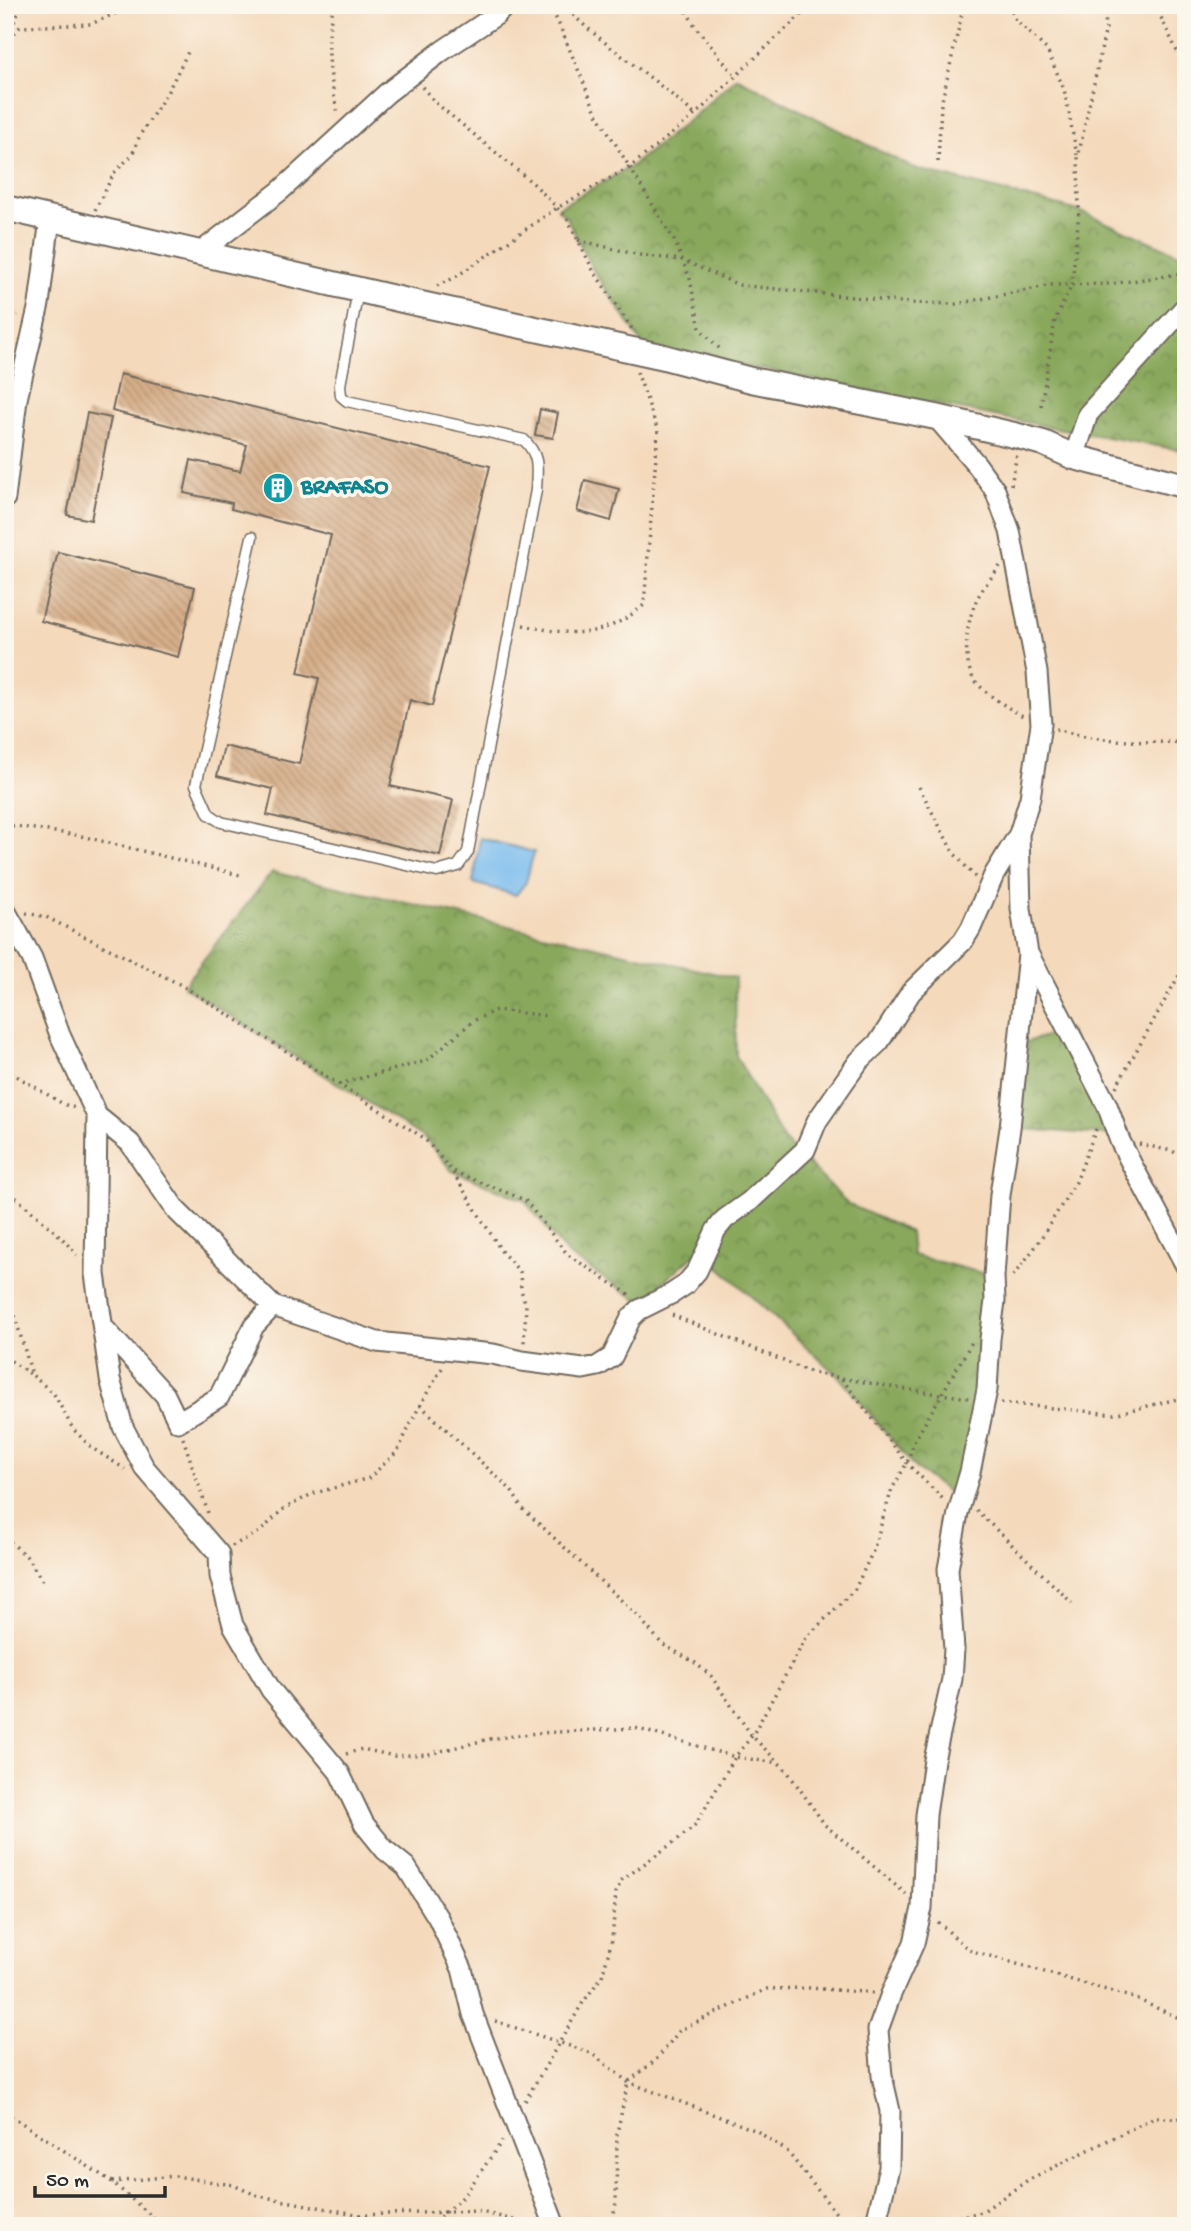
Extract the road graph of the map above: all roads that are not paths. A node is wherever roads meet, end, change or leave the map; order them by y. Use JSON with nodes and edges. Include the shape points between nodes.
{"nodes":[{"id":1,"x":506,"y":5,"type":"edge"},
{"id":2,"x":5,"y":208,"type":"edge"},
{"id":3,"x":50,"y":219,"type":"junction"},
{"id":4,"x":198,"y":254,"type":"junction"},
{"id":5,"x":359,"y":290,"type":"junction"},
{"id":6,"x":1186,"y":306,"type":"edge"},
{"id":7,"x":936,"y":417,"type":"junction"},
{"id":8,"x":1074,"y":457,"type":"junction"},
{"id":9,"x":1186,"y":486,"type":"edge"},
{"id":10,"x":5,"y":498,"type":"edge"},
{"id":11,"x":252,"y":537,"type":"dead end"},
{"id":12,"x":1019,"y":834,"type":"junction"},
{"id":13,"x":6,"y":911,"type":"edge"},
{"id":14,"x":1028,"y":954,"type":"junction"},
{"id":15,"x":97,"y":1116,"type":"junction"},
{"id":16,"x":1186,"y":1266,"type":"edge"},
{"id":17,"x":273,"y":1306,"type":"junction"},
{"id":18,"x":103,"y":1327,"type":"junction"},
{"id":19,"x":555,"y":2226,"type":"edge"},
{"id":20,"x":875,"y":2226,"type":"edge"}],
"edges":[{"from":1,"to":4,"type":"street","via":[[387,93],[280,191]]},
{"from":2,"to":3,"type":"street"},
{"from":3,"to":4,"type":"street"},
{"from":3,"to":10,"type":"street","via":[[39,304],[17,399]]},
{"from":4,"to":5,"type":"street"},
{"from":5,"to":7,"type":"street","via":[[633,342],[751,380]]},
{"from":5,"to":11,"type":"lane","via":[[341,396],[524,440],[537,462],[536,489],[468,852],[458,866],[437,872],[221,822],[209,814],[196,785]]},
{"from":6,"to":8,"type":"street","via":[[1088,414]]},
{"from":7,"to":8,"type":"street","via":[[1043,443]]},
{"from":7,"to":12,"type":"street","via":[[995,490],[1010,531],[1037,672],[1041,724],[1030,798]]},
{"from":8,"to":9,"type":"street"},
{"from":12,"to":14,"type":"street","via":[[1021,909]]},
{"from":12,"to":17,"type":"street","via":[[986,889],[963,941],[912,992],[879,1042],[859,1061],[817,1121],[806,1150],[725,1219],[685,1285],[647,1304],[631,1318],[612,1357],[598,1366],[583,1369],[377,1342]]},
{"from":13,"to":15,"type":"street","via":[[32,958]]},
{"from":14,"to":16,"type":"street"},
{"from":14,"to":20,"type":"street","via":[[1000,1195],[986,1401],[948,1569],[952,1679],[933,1760],[922,1908],[914,1943],[878,2030],[890,2111],[889,2168]]},
{"from":15,"to":17,"type":"street","via":[[130,1143],[176,1210]]},
{"from":15,"to":18,"type":"street","via":[[95,1274]]},
{"from":17,"to":18,"type":"street","via":[[254,1326],[219,1397],[178,1422],[165,1395]]},
{"from":18,"to":19,"type":"street","via":[[110,1380],[123,1427],[144,1467],[219,1553],[233,1625],[271,1690],[339,1772],[364,1824],[406,1867],[438,1918],[462,1969],[472,2014]]}]}
